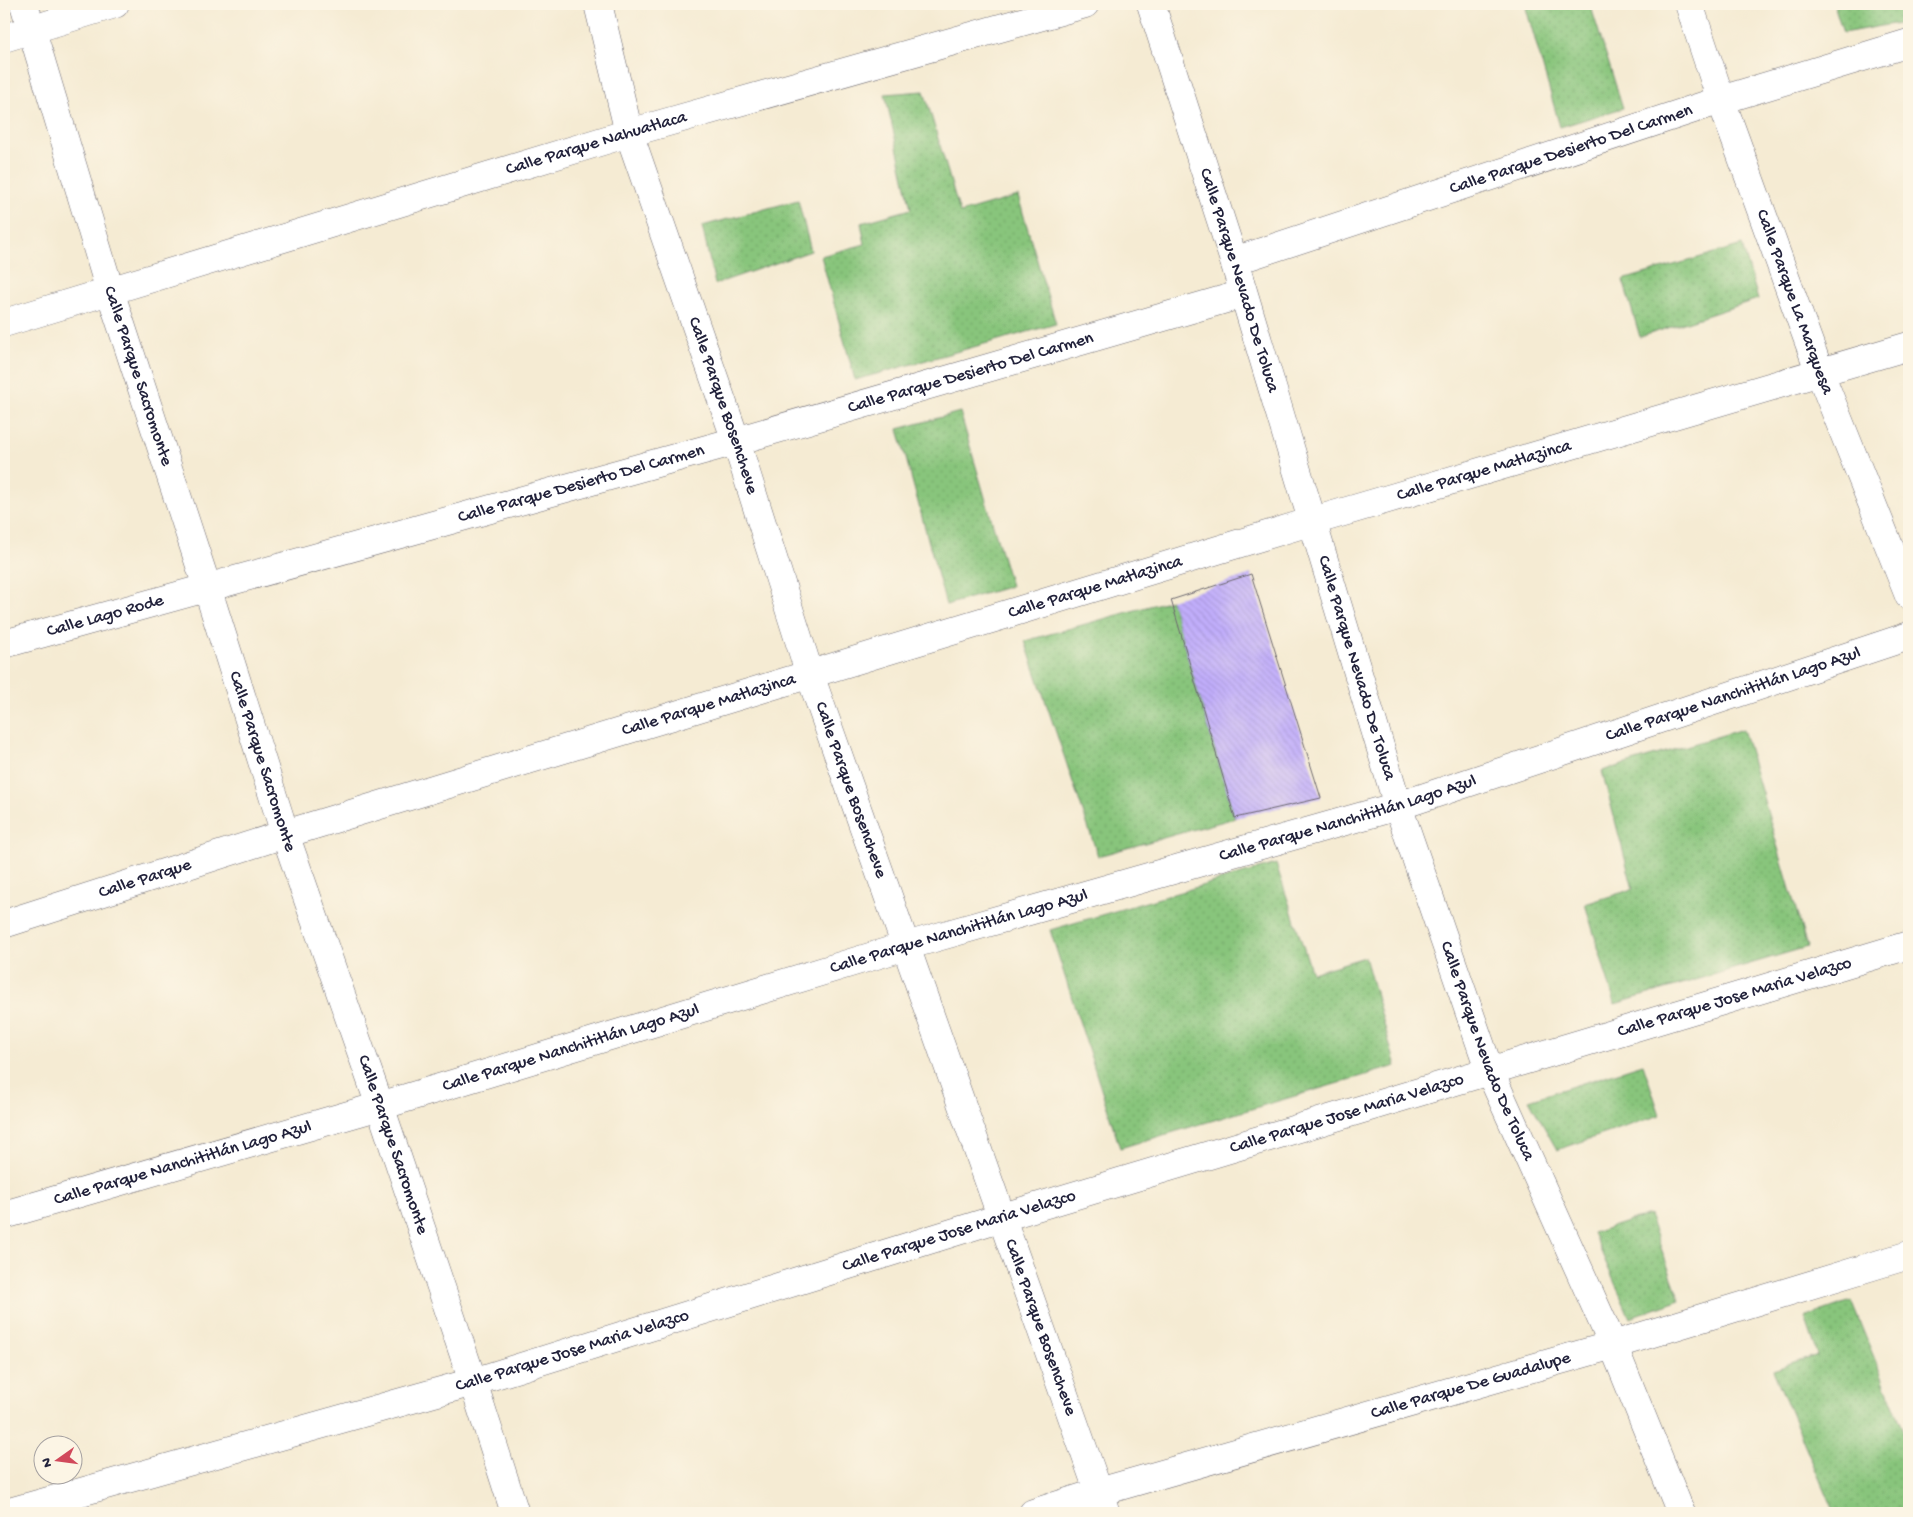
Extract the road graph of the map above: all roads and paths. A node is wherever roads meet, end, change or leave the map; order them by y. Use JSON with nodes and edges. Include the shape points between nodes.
{"nodes":[{"id":1,"x":114,"y":4,"type":"edge"},
{"id":2,"x":598,"y":4,"type":"edge"},
{"id":3,"x":1085,"y":4,"type":"edge"},
{"id":4,"x":1150,"y":4,"type":"edge"},
{"id":5,"x":1689,"y":4,"type":"edge"},
{"id":6,"x":28,"y":16,"type":"edge"},
{"id":7,"x":4,"y":38,"type":"edge"},
{"id":8,"x":1909,"y":43,"type":"edge"},
{"id":9,"x":1721,"y":100,"type":"junction"},
{"id":10,"x":628,"y":133,"type":"junction"},
{"id":11,"x":1234,"y":260,"type":"junction"},
{"id":12,"x":110,"y":291,"type":"junction"},
{"id":13,"x":1243,"y":294,"type":"junction"},
{"id":14,"x":4,"y":323,"type":"edge"},
{"id":15,"x":1909,"y":346,"type":"edge"},
{"id":16,"x":1820,"y":373,"type":"junction"},
{"id":17,"x":736,"y":441,"type":"junction"},
{"id":18,"x":1313,"y":522,"type":"junction"},
{"id":19,"x":207,"y":587,"type":"junction"},
{"id":20,"x":1909,"y":596,"type":"edge"},
{"id":21,"x":1909,"y":636,"type":"edge"},
{"id":22,"x":4,"y":644,"type":"edge"},
{"id":23,"x":810,"y":675,"type":"junction"},
{"id":24,"x":1398,"y":806,"type":"junction"},
{"id":25,"x":285,"y":834,"type":"junction"},
{"id":26,"x":4,"y":924,"type":"edge"},
{"id":27,"x":1909,"y":945,"type":"edge"},
{"id":28,"x":906,"y":946,"type":"junction"},
{"id":29,"x":1490,"y":1072,"type":"junction"},
{"id":30,"x":380,"y":1106,"type":"junction"},
{"id":31,"x":4,"y":1215,"type":"edge"},
{"id":32,"x":1003,"y":1217,"type":"junction"},
{"id":33,"x":1909,"y":1255,"type":"edge"},
{"id":34,"x":1613,"y":1346,"type":"junction"},
{"id":35,"x":473,"y":1382,"type":"junction"},
{"id":36,"x":1103,"y":1503,"type":"edge"},
{"id":37,"x":6,"y":1513,"type":"edge"},
{"id":38,"x":515,"y":1513,"type":"edge"},
{"id":39,"x":1033,"y":1513,"type":"edge"},
{"id":40,"x":1681,"y":1513,"type":"edge"}],
"edges":[{"from":1,"to":6,"type":"street"},
{"from":2,"to":10,"type":"street","name":"Calle Parque Bosencheve"},
{"from":3,"to":10,"type":"street","name":"Calle Parque Nahuatlaca"},
{"from":4,"to":11,"type":"street","name":"Calle Parque Nevado De Toluca"},
{"from":5,"to":9,"type":"street","name":"Calle Parque La Marquesa"},
{"from":6,"to":7,"type":"street"},
{"from":6,"to":12,"type":"street","name":"Calle Parque Sacromonte"},
{"from":8,"to":9,"type":"street","name":"Calle Parque Desierto Del Carmen"},
{"from":9,"to":11,"type":"street","name":"Calle Parque Desierto Del Carmen"},
{"from":9,"to":16,"type":"street","name":"Calle Parque La Marquesa"},
{"from":10,"to":12,"type":"street","name":"Calle Parque Nahuatlaca"},
{"from":10,"to":17,"type":"street","name":"Calle Parque Bosencheve"},
{"from":11,"to":13,"type":"street","name":"Calle Parque Nevado De Toluca"},
{"from":12,"to":14,"type":"street","name":"Calle Parque Nahuatlaca"},
{"from":12,"to":19,"type":"street","name":"Calle Parque Sacromonte"},
{"from":13,"to":17,"type":"street","name":"Calle Parque Desierto Del Carmen"},
{"from":13,"to":18,"type":"street","name":"Calle Parque Nevado De Toluca"},
{"from":15,"to":16,"type":"street","name":"Calle Parque Matlazinca"},
{"from":16,"to":18,"type":"street","name":"Calle Parque Matlazinca"},
{"from":16,"to":20,"type":"street","name":"Calle Parque La Marquesa"},
{"from":17,"to":19,"type":"street","name":"Calle Parque Desierto Del Carmen"},
{"from":17,"to":23,"type":"street","name":"Calle Parque Bosencheve"},
{"from":18,"to":23,"type":"street","name":"Calle Parque Matlazinca"},
{"from":18,"to":24,"type":"street","name":"Calle Parque Nevado De Toluca"},
{"from":19,"to":22,"type":"street","name":"Calle Lago Rode"},
{"from":19,"to":25,"type":"street","name":"Calle Parque Sacromonte"},
{"from":21,"to":24,"type":"street","name":"Calle Parque Nanchititlán Lago Azul"},
{"from":23,"to":25,"type":"street","name":"Calle Parque Matlazinca"},
{"from":23,"to":28,"type":"street","name":"Calle Parque Bosencheve"},
{"from":24,"to":28,"type":"street","name":"Calle Parque Nanchititlán Lago Azul"},
{"from":24,"to":29,"type":"street","name":"Calle Parque Nevado De Toluca"},
{"from":25,"to":26,"type":"street","name":"Calle Parque"},
{"from":25,"to":30,"type":"street","name":"Calle Parque Sacromonte"},
{"from":27,"to":29,"type":"street","name":"Calle Parque Jose Maria Velazco"},
{"from":28,"to":30,"type":"street","name":"Calle Parque Nanchititlán Lago Azul"},
{"from":28,"to":32,"type":"street","name":"Calle Parque Bosencheve"},
{"from":29,"to":32,"type":"street","name":"Calle Parque Jose Maria Velazco"},
{"from":29,"to":34,"type":"street","name":"Calle Parque Nevado De Toluca"},
{"from":30,"to":31,"type":"street","name":"Calle Parque Nanchititlán Lago Azul"},
{"from":30,"to":35,"type":"street","name":"Calle Parque Sacromonte"},
{"from":32,"to":35,"type":"street","name":"Calle Parque Jose Maria Velazco"},
{"from":32,"to":36,"type":"street","name":"Calle Parque Bosencheve"},
{"from":33,"to":34,"type":"street","name":"Calle Parque De Guadalupe"},
{"from":34,"to":36,"type":"street","name":"Calle Parque De Guadalupe"},
{"from":34,"to":40,"type":"street","name":"Calle Parque Nevado De Toluca"},
{"from":35,"to":37,"type":"street","name":"Calle Parque Jose Maria Velazco"},
{"from":35,"to":38,"type":"street","name":"Calle Parque Sacromonte"},
{"from":36,"to":39,"type":"street","name":"Calle Parque De Guadalupe"}]}
